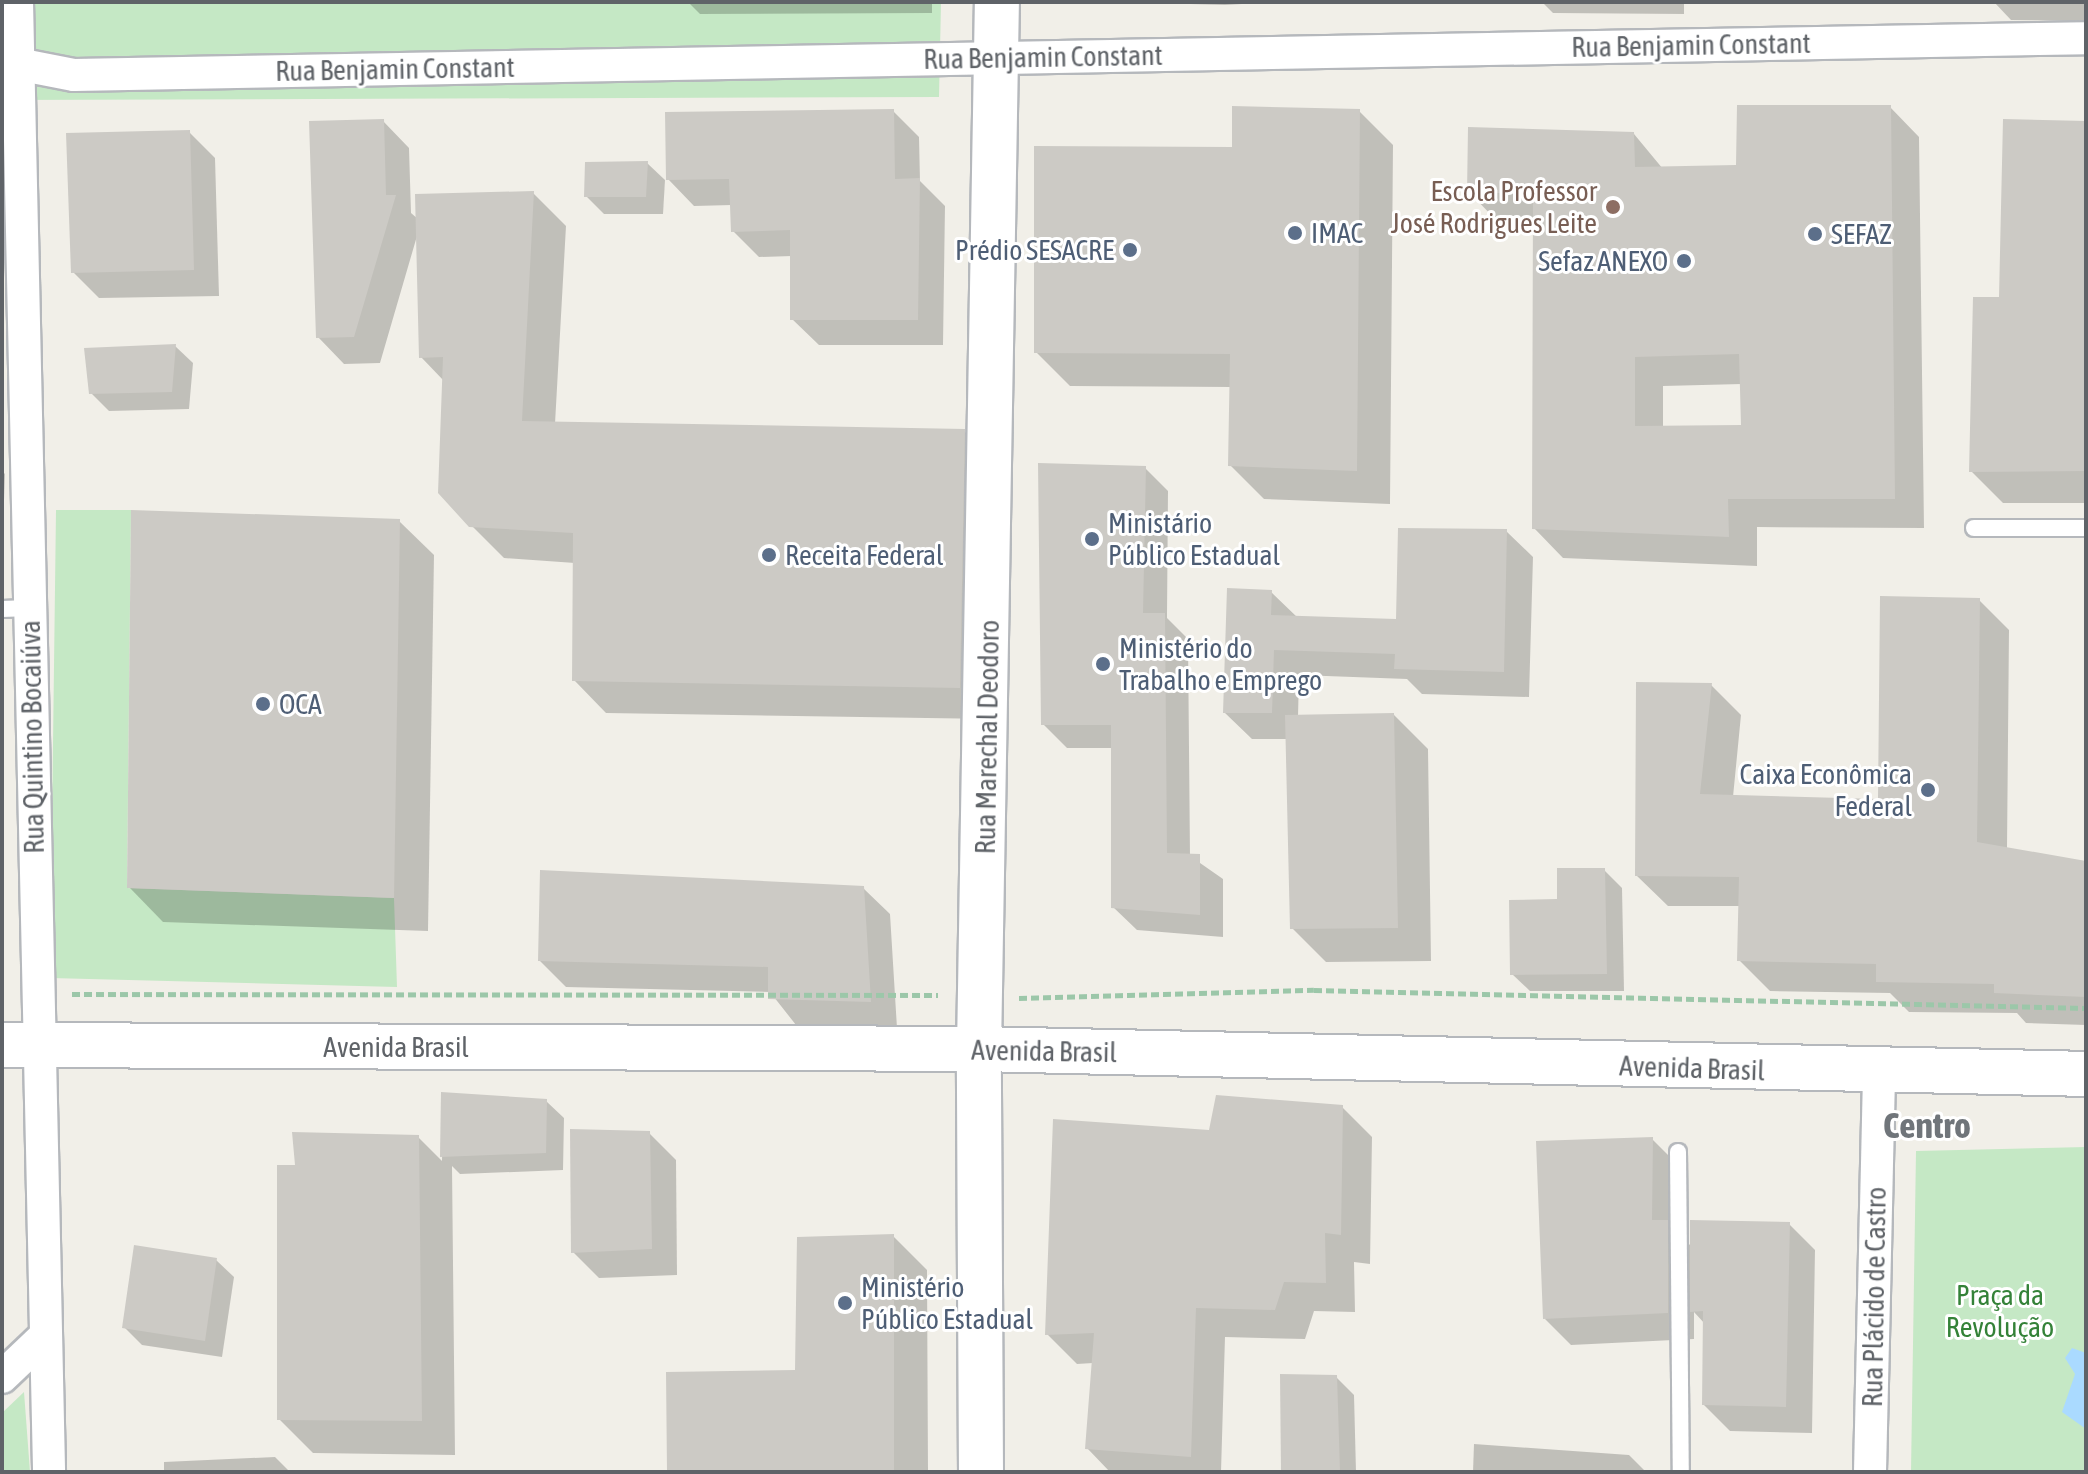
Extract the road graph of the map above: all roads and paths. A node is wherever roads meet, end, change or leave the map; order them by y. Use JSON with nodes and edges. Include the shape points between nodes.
{"nodes":[{"id":1,"x":17,"y":2,"type":"edge"},
{"id":2,"x":997,"y":2,"type":"edge"},
{"id":3,"x":2086,"y":38,"type":"edge"},
{"id":4,"x":998,"y":58,"type":"junction"},
{"id":5,"x":10,"y":61,"type":"edge"},
{"id":6,"x":1974,"y":528,"type":"dead end"},
{"id":7,"x":2086,"y":528,"type":"edge"},
{"id":8,"x":15,"y":608,"type":"edge"},
{"id":9,"x":38,"y":994,"type":"junction"},
{"id":10,"x":982,"y":994,"type":"junction"},
{"id":11,"x":2086,"y":1008,"type":"edge"},
{"id":12,"x":18,"y":1045,"type":"edge"},
{"id":13,"x":979,"y":1049,"type":"junction"},
{"id":14,"x":1879,"y":1074,"type":"junction"},
{"id":15,"x":2086,"y":1074,"type":"edge"},
{"id":16,"x":1678,"y":1152,"type":"dead end"},
{"id":17,"x":44,"y":1337,"type":"junction"},
{"id":18,"x":2,"y":1377,"type":"edge"},
{"id":19,"x":49,"y":1472,"type":"edge"},
{"id":20,"x":981,"y":1472,"type":"edge"},
{"id":21,"x":1681,"y":1472,"type":"edge"},
{"id":22,"x":1870,"y":1472,"type":"edge"}],
"edges":[{"from":1,"to":5,"type":"street","name":"Rua Quintino Bocaiúva"},
{"from":2,"to":4,"type":"street","name":"Rua Marechal Deodoro"},
{"from":3,"to":4,"type":"street","name":"Rua Benjamin Constant"},
{"from":4,"to":5,"type":"street","name":"Rua Benjamin Constant","via":[[74,75]]},
{"from":4,"to":10,"type":"street","name":"Rua Marechal Deodoro"},
{"from":5,"to":8,"type":"street","name":"Rua Quintino Bocaiúva"},
{"from":6,"to":7,"type":"lane"},
{"from":8,"to":9,"type":"street","name":"Rua Quintino Bocaiúva"},
{"from":9,"to":10,"type":"path"},
{"from":9,"to":12,"type":"street","name":"Rua Quintino Bocaiúva"},
{"from":10,"to":11,"type":"path","via":[[1314,990]]},
{"from":10,"to":13,"type":"street","name":"Rua Marechal Deodoro"},
{"from":12,"to":13,"type":"street","name":"Avenida Brasil"},
{"from":12,"to":17,"type":"street","name":"Rua Quintino Bocaiúva"},
{"from":13,"to":14,"type":"street","name":"Avenida Brasil"},
{"from":13,"to":20,"type":"street","name":"Rua Marechal Deodoro"},
{"from":14,"to":15,"type":"street","name":"Avenida Brasil"},
{"from":14,"to":22,"type":"street","name":"Rua Plácido de Castro"},
{"from":16,"to":21,"type":"lane"},
{"from":17,"to":18,"type":"street"},
{"from":17,"to":19,"type":"street","name":"Rua Quintino Bocaiúva"}]}
